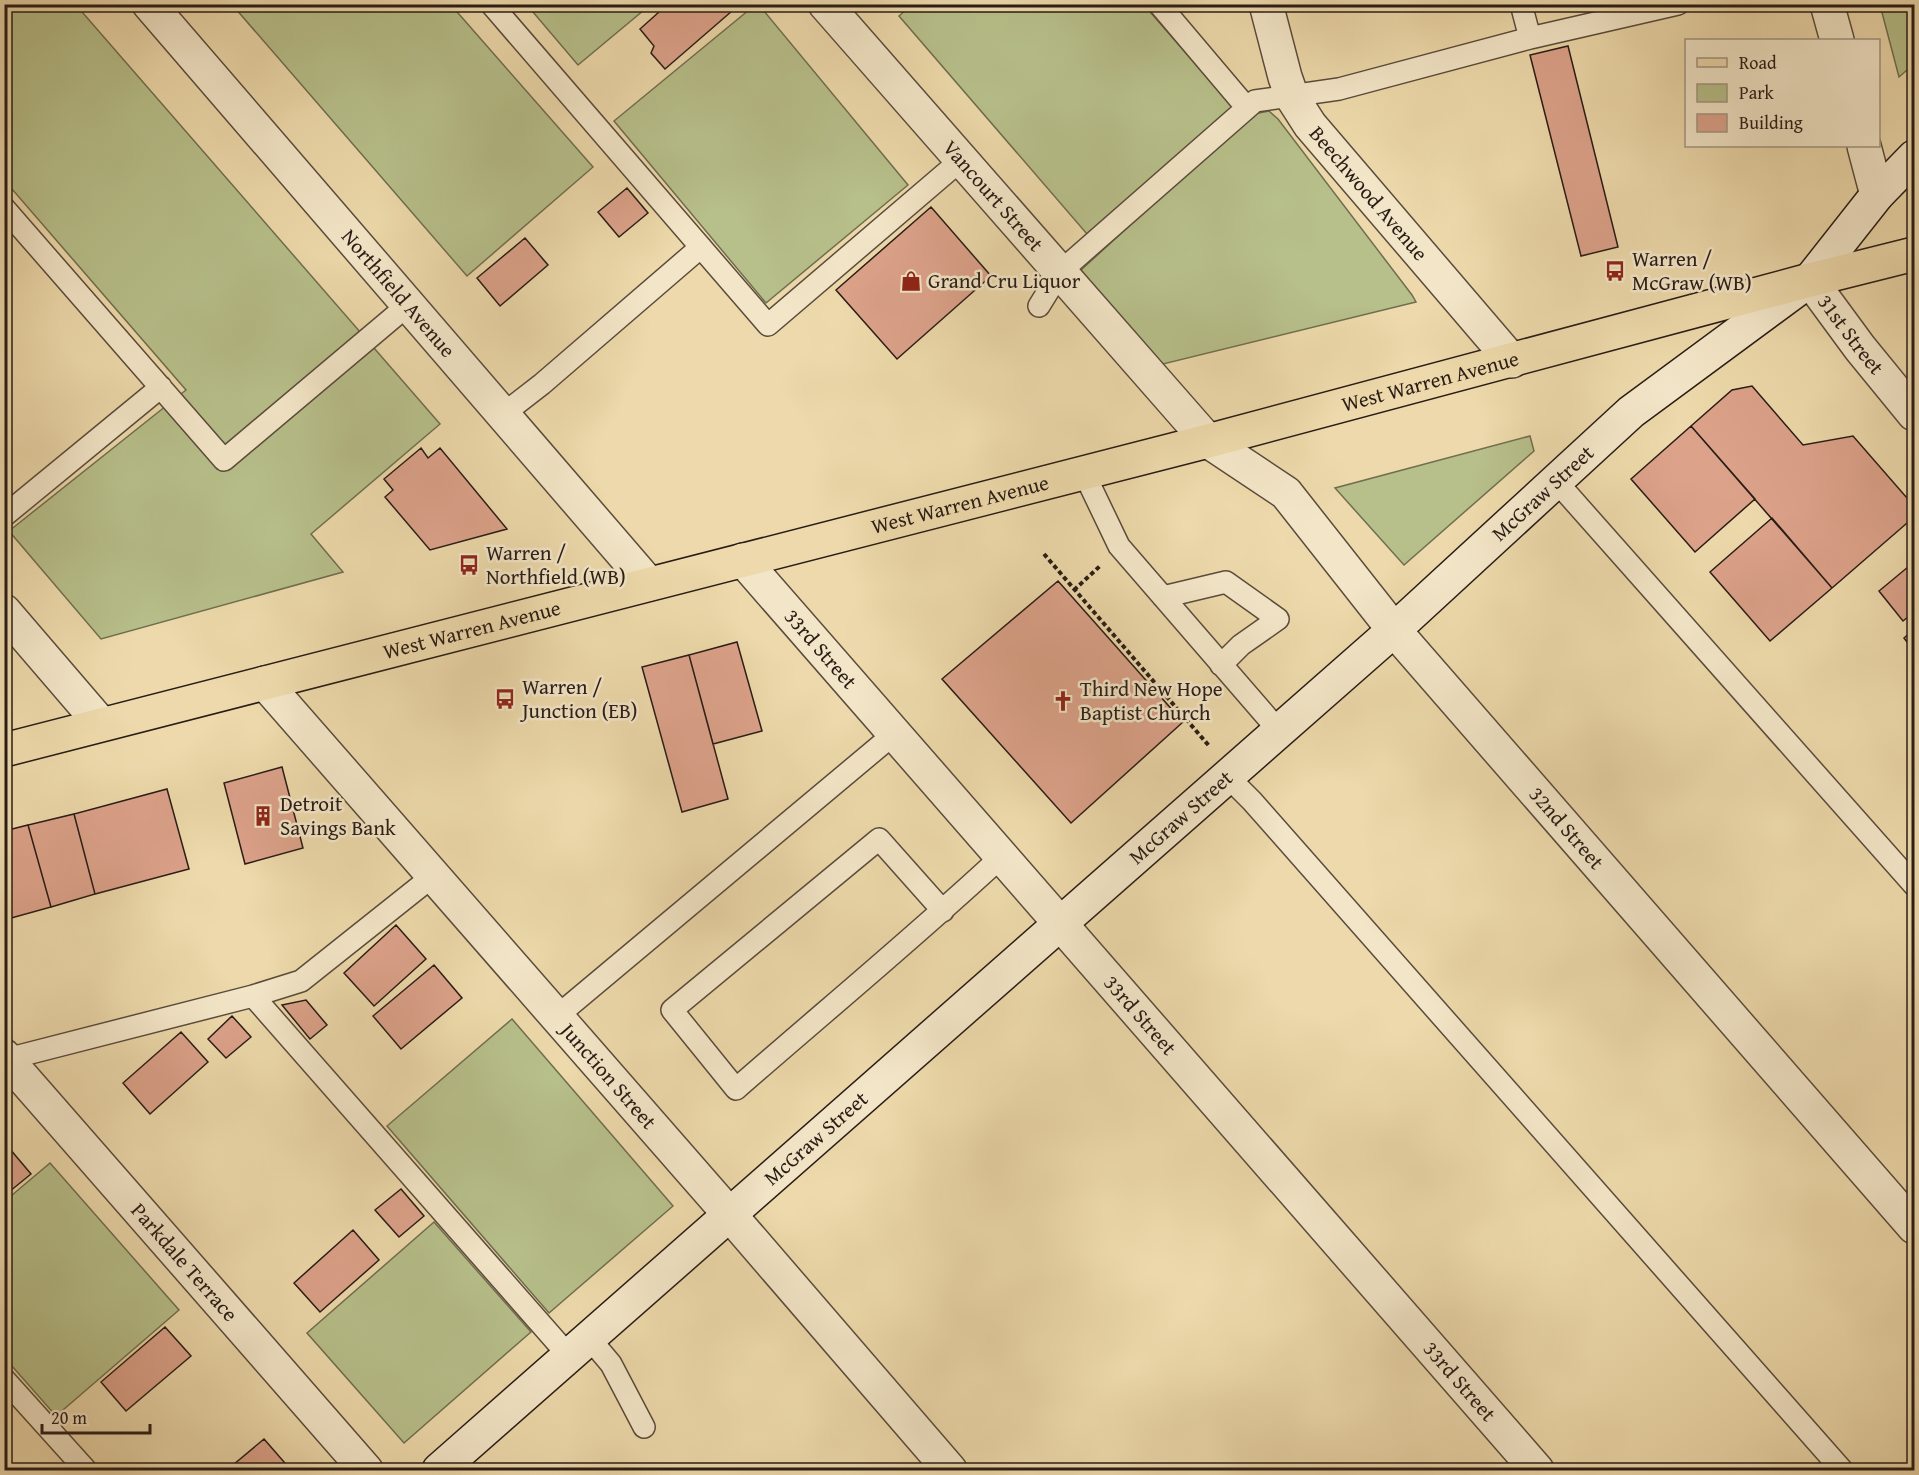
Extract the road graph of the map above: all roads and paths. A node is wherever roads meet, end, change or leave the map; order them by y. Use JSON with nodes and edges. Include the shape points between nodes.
{"nodes":[{"id":1,"x":150,"y":4,"type":"edge"},
{"id":2,"x":491,"y":4,"type":"edge"},
{"id":3,"x":825,"y":4,"type":"edge"},
{"id":4,"x":1158,"y":4,"type":"edge"},
{"id":5,"x":1266,"y":4,"type":"edge"},
{"id":6,"x":1521,"y":4,"type":"edge"},
{"id":7,"x":1678,"y":4,"type":"edge"},
{"id":8,"x":1827,"y":4,"type":"edge"},
{"id":9,"x":1530,"y":38,"type":"junction"},
{"id":10,"x":1837,"y":39,"type":"edge"},
{"id":11,"x":1292,"y":97,"type":"junction"},
{"id":12,"x":1247,"y":108,"type":"junction"},
{"id":13,"x":1864,"y":147,"type":"edge"},
{"id":14,"x":1914,"y":157,"type":"edge"},
{"id":15,"x":961,"y":160,"type":"junction"},
{"id":16,"x":1877,"y":195,"type":"junction"},
{"id":17,"x":4,"y":208,"type":"edge"},
{"id":18,"x":701,"y":247,"type":"junction"},
{"id":19,"x":1914,"y":254,"type":"edge"},
{"id":20,"x":1060,"y":272,"type":"junction"},
{"id":21,"x":1810,"y":280,"type":"junction"},
{"id":22,"x":408,"y":305,"type":"junction"},
{"id":23,"x":1039,"y":306,"type":"dead end"},
{"id":24,"x":1512,"y":361,"type":"junction"},
{"id":25,"x":161,"y":387,"type":"junction"},
{"id":26,"x":1914,"y":414,"type":"edge"},
{"id":27,"x":502,"y":415,"type":"junction"},
{"id":28,"x":1208,"y":441,"type":"junction"},
{"id":29,"x":1084,"y":473,"type":"junction"},
{"id":30,"x":1556,"y":481,"type":"junction"},
{"id":31,"x":4,"y":516,"type":"edge"},
{"id":32,"x":1044,"y":554,"type":"dead end"},
{"id":33,"x":743,"y":560,"type":"junction"},
{"id":34,"x":1105,"y":561,"type":"dead end"},
{"id":35,"x":649,"y":584,"type":"junction"},
{"id":36,"x":1074,"y":590,"type":"junction"},
{"id":37,"x":1163,"y":597,"type":"junction"},
{"id":38,"x":4,"y":611,"type":"edge"},
{"id":39,"x":1394,"y":630,"type":"junction"},
{"id":40,"x":1221,"y":665,"type":"junction"},
{"id":41,"x":265,"y":683,"type":"junction"},
{"id":42,"x":101,"y":724,"type":"junction"},
{"id":43,"x":1279,"y":731,"type":"junction"},
{"id":44,"x":894,"y":734,"type":"junction"},
{"id":45,"x":1211,"y":747,"type":"dead end"},
{"id":46,"x":4,"y":750,"type":"edge"},
{"id":47,"x":1228,"y":777,"type":"junction"},
{"id":48,"x":1001,"y":857,"type":"junction"},
{"id":49,"x":433,"y":876,"type":"junction"},
{"id":50,"x":1914,"y":885,"type":"edge"},
{"id":51,"x":943,"y":911,"type":"junction"},
{"id":52,"x":1060,"y":925,"type":"junction"},
{"id":53,"x":253,"y":996,"type":"junction"},
{"id":54,"x":556,"y":1017,"type":"junction"},
{"id":55,"x":6,"y":1058,"type":"edge"},
{"id":56,"x":730,"y":1215,"type":"junction"},
{"id":57,"x":1914,"y":1227,"type":"edge"},
{"id":58,"x":579,"y":1348,"type":"junction"},
{"id":59,"x":4,"y":1379,"type":"edge"},
{"id":60,"x":644,"y":1427,"type":"dead end"},
{"id":61,"x":86,"y":1470,"type":"edge"},
{"id":62,"x":366,"y":1470,"type":"edge"},
{"id":63,"x":439,"y":1470,"type":"edge"},
{"id":64,"x":950,"y":1470,"type":"edge"},
{"id":65,"x":1537,"y":1470,"type":"edge"},
{"id":66,"x":1842,"y":1470,"type":"edge"}],
"edges":[{"from":1,"to":22,"type":"street","name":"Northfield Avenue"},
{"from":2,"to":18,"type":"lane"},
{"from":3,"to":15,"type":"street","name":"Vancourt Street"},
{"from":4,"to":12,"type":"lane"},
{"from":5,"to":11,"type":"street","name":"Beechwood Avenue"},
{"from":6,"to":9,"type":"lane"},
{"from":7,"to":9,"type":"lane"},
{"from":8,"to":10,"type":"street"},
{"from":9,"to":11,"type":"lane","via":[[1339,89]]},
{"from":11,"to":12,"type":"lane","via":[[1255,100]]},
{"from":11,"to":24,"type":"street","name":"Beechwood Avenue","via":[[1310,125]]},
{"from":12,"to":20,"type":"lane"},
{"from":13,"to":16,"type":"street"},
{"from":14,"to":16,"type":"street","name":"McGraw Street"},
{"from":15,"to":18,"type":"lane","via":[[768,325]]},
{"from":15,"to":20,"type":"street","name":"Vancourt Street"},
{"from":16,"to":21,"type":"street","name":"McGraw Street"},
{"from":17,"to":25,"type":"lane"},
{"from":18,"to":27,"type":"lane"},
{"from":19,"to":21,"type":"main road","name":"West Warren Avenue"},
{"from":20,"to":23,"type":"lane"},
{"from":20,"to":28,"type":"street","name":"Vancourt Street"},
{"from":21,"to":24,"type":"main road","name":"West Warren Avenue"},
{"from":21,"to":26,"type":"street","name":"31st Street"},
{"from":21,"to":30,"type":"street","name":"McGraw Street","via":[[1631,412]]},
{"from":22,"to":25,"type":"lane","via":[[225,460]]},
{"from":22,"to":27,"type":"street","name":"Northfield Avenue"},
{"from":24,"to":28,"type":"main road","name":"West Warren Avenue"},
{"from":25,"to":31,"type":"lane"},
{"from":27,"to":35,"type":"street","name":"Northfield Avenue"},
{"from":28,"to":29,"type":"main road","name":"West Warren Avenue"},
{"from":28,"to":39,"type":"street","name":"32nd Street","via":[[1286,493]]},
{"from":29,"to":33,"type":"main road","name":"West Warren Avenue"},
{"from":29,"to":37,"type":"lane","via":[[1119,546]]},
{"from":30,"to":39,"type":"street","name":"McGraw Street"},
{"from":30,"to":50,"type":"lane"},
{"from":32,"to":36,"type":"path"},
{"from":33,"to":35,"type":"main road","name":"West Warren Avenue"},
{"from":33,"to":44,"type":"street","name":"33rd Street"},
{"from":34,"to":36,"type":"path"},
{"from":35,"to":41,"type":"main road","name":"West Warren Avenue"},
{"from":36,"to":45,"type":"path"},
{"from":37,"to":40,"type":"lane"},
{"from":37,"to":40,"type":"lane","via":[[1226,582],[1278,619],[1241,645]]},
{"from":38,"to":42,"type":"street"},
{"from":39,"to":43,"type":"street","name":"McGraw Street"},
{"from":39,"to":57,"type":"street","name":"32nd Street"},
{"from":40,"to":43,"type":"lane"},
{"from":41,"to":42,"type":"main road","name":"West Warren Avenue"},
{"from":41,"to":49,"type":"street","name":"Junction Street"},
{"from":42,"to":46,"type":"main road","name":"West Warren Avenue"},
{"from":43,"to":47,"type":"street","name":"McGraw Street"},
{"from":44,"to":48,"type":"street","name":"33rd Street"},
{"from":44,"to":54,"type":"lane"},
{"from":47,"to":52,"type":"street","name":"McGraw Street"},
{"from":47,"to":66,"type":"lane"},
{"from":48,"to":51,"type":"lane"},
{"from":48,"to":52,"type":"street","name":"33rd Street"},
{"from":49,"to":53,"type":"lane","via":[[301,981]]},
{"from":49,"to":54,"type":"street","name":"Junction Street"},
{"from":51,"to":51,"type":"lane","via":[[736,1089],[672,1010],[879,839]]},
{"from":52,"to":56,"type":"street","name":"McGraw Street"},
{"from":52,"to":65,"type":"street","name":"33rd Street"},
{"from":53,"to":55,"type":"lane"},
{"from":53,"to":58,"type":"lane"},
{"from":54,"to":56,"type":"street","name":"Junction Street"},
{"from":55,"to":62,"type":"street","name":"Parkdale Terrace"},
{"from":56,"to":58,"type":"street","name":"McGraw Street"},
{"from":56,"to":64,"type":"street","name":"Junction Street"},
{"from":58,"to":60,"type":"lane","via":[[612,1364]]},
{"from":58,"to":63,"type":"street","name":"McGraw Street"},
{"from":59,"to":61,"type":"lane"}]}
